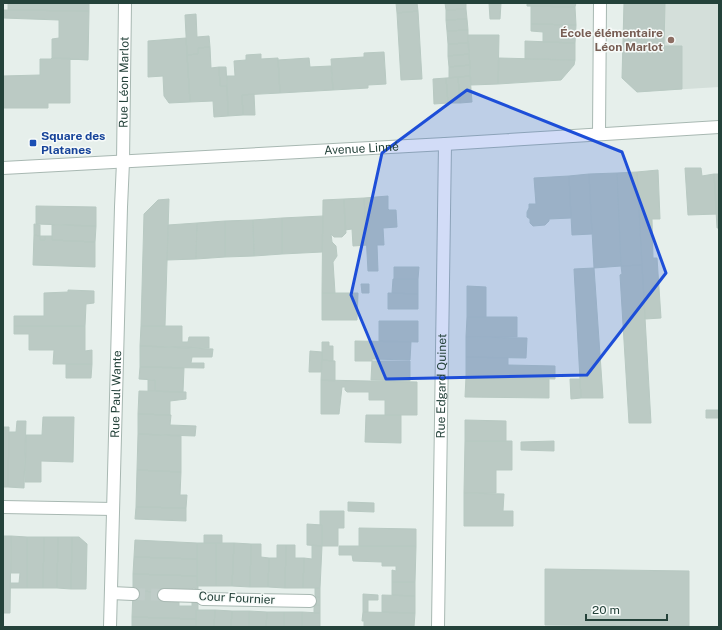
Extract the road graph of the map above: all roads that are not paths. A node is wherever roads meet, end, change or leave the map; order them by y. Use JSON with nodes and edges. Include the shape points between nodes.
{"nodes":[{"id":1,"x":125,"y":3,"type":"edge"},
{"id":2,"x":600,"y":3,"type":"edge"},
{"id":3,"x":719,"y":127,"type":"edge"},
{"id":4,"x":599,"y":133,"type":"junction"},
{"id":5,"x":445,"y":144,"type":"junction"},
{"id":6,"x":123,"y":162,"type":"junction"},
{"id":7,"x":3,"y":168,"type":"edge"},
{"id":8,"x":3,"y":507,"type":"edge"},
{"id":9,"x":113,"y":509,"type":"junction"},
{"id":10,"x":111,"y":593,"type":"junction"},
{"id":11,"x":133,"y":594,"type":"tunnel mouth"},
{"id":12,"x":164,"y":595,"type":"tunnel mouth"},
{"id":13,"x":310,"y":601,"type":"dead end"},
{"id":14,"x":110,"y":627,"type":"edge"},
{"id":15,"x":438,"y":627,"type":"edge"}],
"edges":[{"from":1,"to":6,"type":"street","name":"Rue Léon Marlot"},
{"from":2,"to":4,"type":"street"},
{"from":3,"to":4,"type":"street","name":"Avenue Linné"},
{"from":4,"to":5,"type":"street","name":"Avenue Linné"},
{"from":5,"to":6,"type":"street","name":"Avenue Linné"},
{"from":5,"to":15,"type":"street","name":"Rue Edgard Quinet"},
{"from":6,"to":7,"type":"street","name":"Avenue Linné"},
{"from":6,"to":9,"type":"street","name":"Rue Paul Wante"},
{"from":8,"to":9,"type":"street"},
{"from":9,"to":10,"type":"street","name":"Rue Paul Wante"},
{"from":10,"to":11,"type":"street"},
{"from":10,"to":14,"type":"street","name":"Rue Paul Wante"},
{"from":12,"to":13,"type":"street","name":"Cour Fournier","via":[[199,596],[203,599]]}]}
